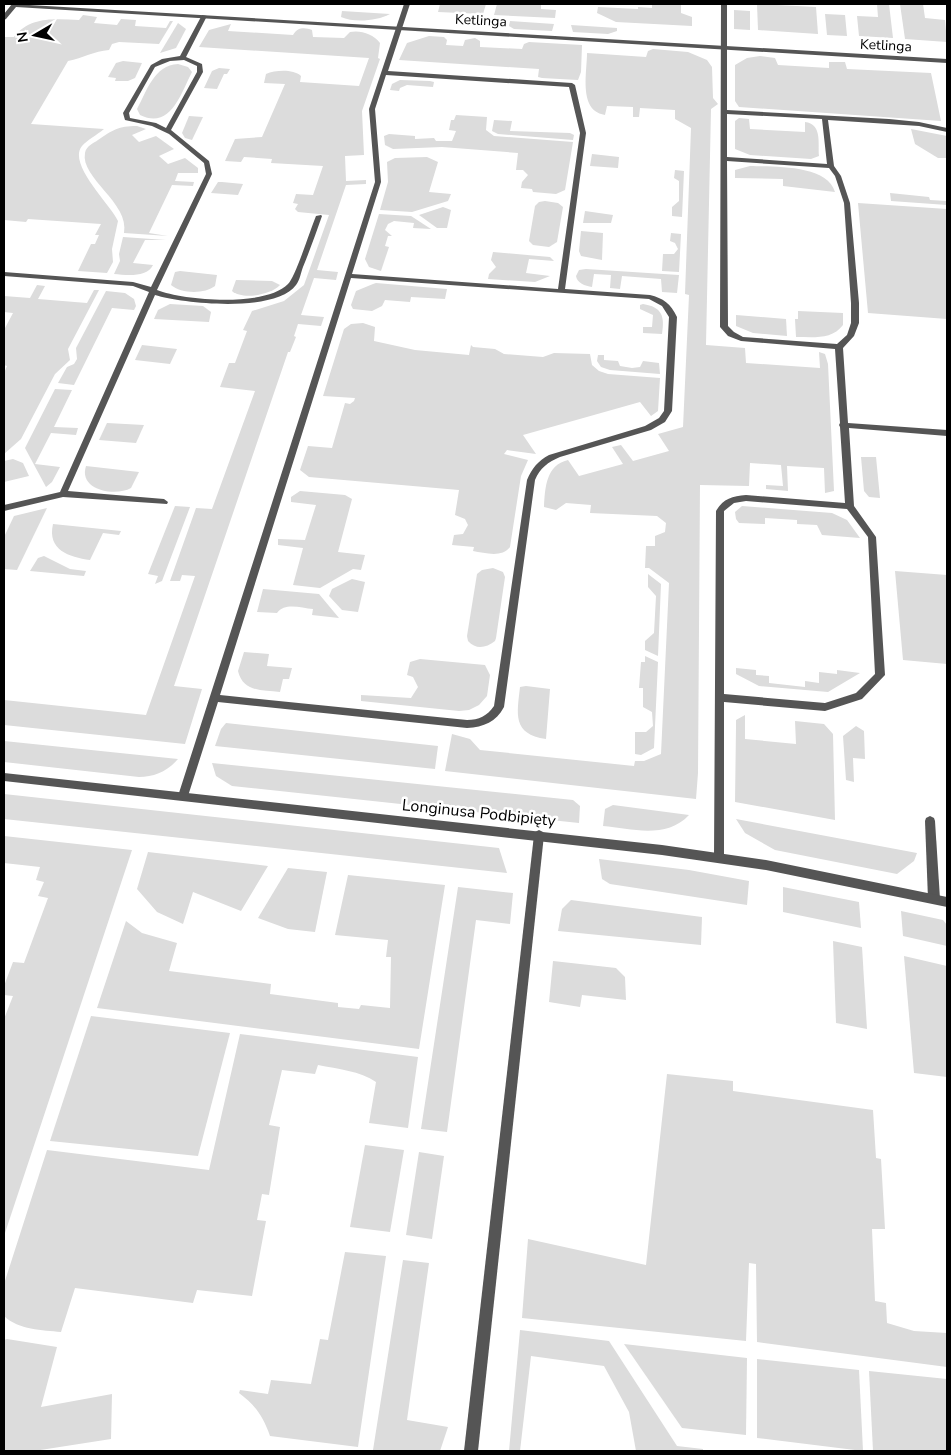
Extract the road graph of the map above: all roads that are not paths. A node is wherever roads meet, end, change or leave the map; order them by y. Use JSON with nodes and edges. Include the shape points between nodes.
{"nodes":[{"id":1,"x":14,"y":4,"type":"edge"},
{"id":2,"x":407,"y":4,"type":"edge"},
{"id":3,"x":724,"y":4,"type":"edge"},
{"id":4,"x":204,"y":16,"type":"junction"},
{"id":5,"x":4,"y":18,"type":"edge"},
{"id":6,"x":398,"y":28,"type":"junction"},
{"id":7,"x":722,"y":47,"type":"junction"},
{"id":8,"x":182,"y":59,"type":"junction"},
{"id":9,"x":947,"y":61,"type":"edge"},
{"id":10,"x":383,"y":73,"type":"junction"},
{"id":11,"x":724,"y":112,"type":"junction"},
{"id":12,"x":825,"y":118,"type":"junction"},
{"id":13,"x":947,"y":130,"type":"edge"},
{"id":14,"x":169,"y":132,"type":"junction"},
{"id":15,"x":724,"y":158,"type":"junction"},
{"id":16,"x":831,"y":166,"type":"junction"},
{"id":17,"x":319,"y":216,"type":"dead end"},
{"id":18,"x":4,"y":274,"type":"edge"},
{"id":19,"x":350,"y":276,"type":"junction"},
{"id":20,"x":154,"y":291,"type":"junction"},
{"id":21,"x":562,"y":291,"type":"junction"},
{"id":22,"x":839,"y":347,"type":"junction"},
{"id":23,"x":843,"y":425,"type":"junction"},
{"id":24,"x":947,"y":433,"type":"edge"},
{"id":25,"x":63,"y":494,"type":"junction"},
{"id":26,"x":164,"y":502,"type":"dead end"},
{"id":27,"x":850,"y":506,"type":"junction"},
{"id":28,"x":4,"y":508,"type":"edge"},
{"id":29,"x":214,"y":698,"type":"junction"},
{"id":30,"x":720,"y":698,"type":"junction"},
{"id":31,"x":4,"y":778,"type":"edge"},
{"id":32,"x":183,"y":796,"type":"junction"},
{"id":33,"x":930,"y":822,"type":"dead end"},
{"id":34,"x":539,"y":835,"type":"junction"},
{"id":35,"x":719,"y":858,"type":"junction"},
{"id":36,"x":934,"y":899,"type":"junction"},
{"id":37,"x":947,"y":902,"type":"edge"},
{"id":38,"x":471,"y":1451,"type":"edge"}],
"edges":[{"from":1,"to":4,"type":"street","name":"Ketlinga"},
{"from":1,"to":5,"type":"street"},
{"from":2,"to":6,"type":"street"},
{"from":3,"to":7,"type":"street"},
{"from":4,"to":6,"type":"street","name":"Ketlinga"},
{"from":4,"to":8,"type":"street"},
{"from":6,"to":7,"type":"street","name":"Ketlinga"},
{"from":6,"to":10,"type":"street"},
{"from":7,"to":9,"type":"street","name":"Ketlinga"},
{"from":7,"to":11,"type":"street"},
{"from":8,"to":14,"type":"street","via":[[196,61],[201,69]]},
{"from":8,"to":14,"type":"street","via":[[165,59],[153,66],[125,117],[158,125]]},
{"from":10,"to":19,"type":"street","via":[[372,109],[378,182]]},
{"from":10,"to":21,"type":"street","via":[[572,84],[583,133]]},
{"from":11,"to":12,"type":"street"},
{"from":11,"to":15,"type":"street"},
{"from":12,"to":13,"type":"street","via":[[919,124]]},
{"from":12,"to":16,"type":"street"},
{"from":14,"to":20,"type":"street","via":[[207,162],[210,169]]},
{"from":15,"to":16,"type":"street"},
{"from":15,"to":22,"type":"street","via":[[723,315],[726,331],[741,339]]},
{"from":16,"to":22,"type":"street","via":[[847,203],[855,303],[855,323],[850,336]]},
{"from":17,"to":20,"type":"street","via":[[293,284],[280,294],[235,302]]},
{"from":18,"to":20,"type":"street","via":[[134,284]]},
{"from":19,"to":21,"type":"street"},
{"from":19,"to":29,"type":"street"},
{"from":20,"to":25,"type":"street"},
{"from":21,"to":29,"type":"street","via":[[650,297],[662,301],[670,310],[673,317],[668,411],[662,420],[648,428],[548,458],[536,468],[531,480],[499,707],[495,714],[485,721],[467,724]]},
{"from":22,"to":23,"type":"street"},
{"from":23,"to":24,"type":"street"},
{"from":23,"to":27,"type":"street"},
{"from":25,"to":26,"type":"street"},
{"from":25,"to":28,"type":"street"},
{"from":27,"to":30,"type":"street","via":[[746,498],[732,499],[724,504],[720,511]]},
{"from":27,"to":30,"type":"street","via":[[872,537],[880,675],[859,696],[825,707]]},
{"from":29,"to":32,"type":"street"},
{"from":30,"to":35,"type":"street"},
{"from":31,"to":32,"type":"street","name":"Longinusa Podbipięty"},
{"from":32,"to":34,"type":"street","name":"Longinusa Podbipięty"},
{"from":33,"to":36,"type":"street"},
{"from":34,"to":35,"type":"street","name":"Longinusa Podbipięty"},
{"from":34,"to":38,"type":"street"},
{"from":35,"to":36,"type":"street","name":"Longinusa Podbipięty"},
{"from":36,"to":37,"type":"street","name":"Longinusa Podbipięty"}]}
